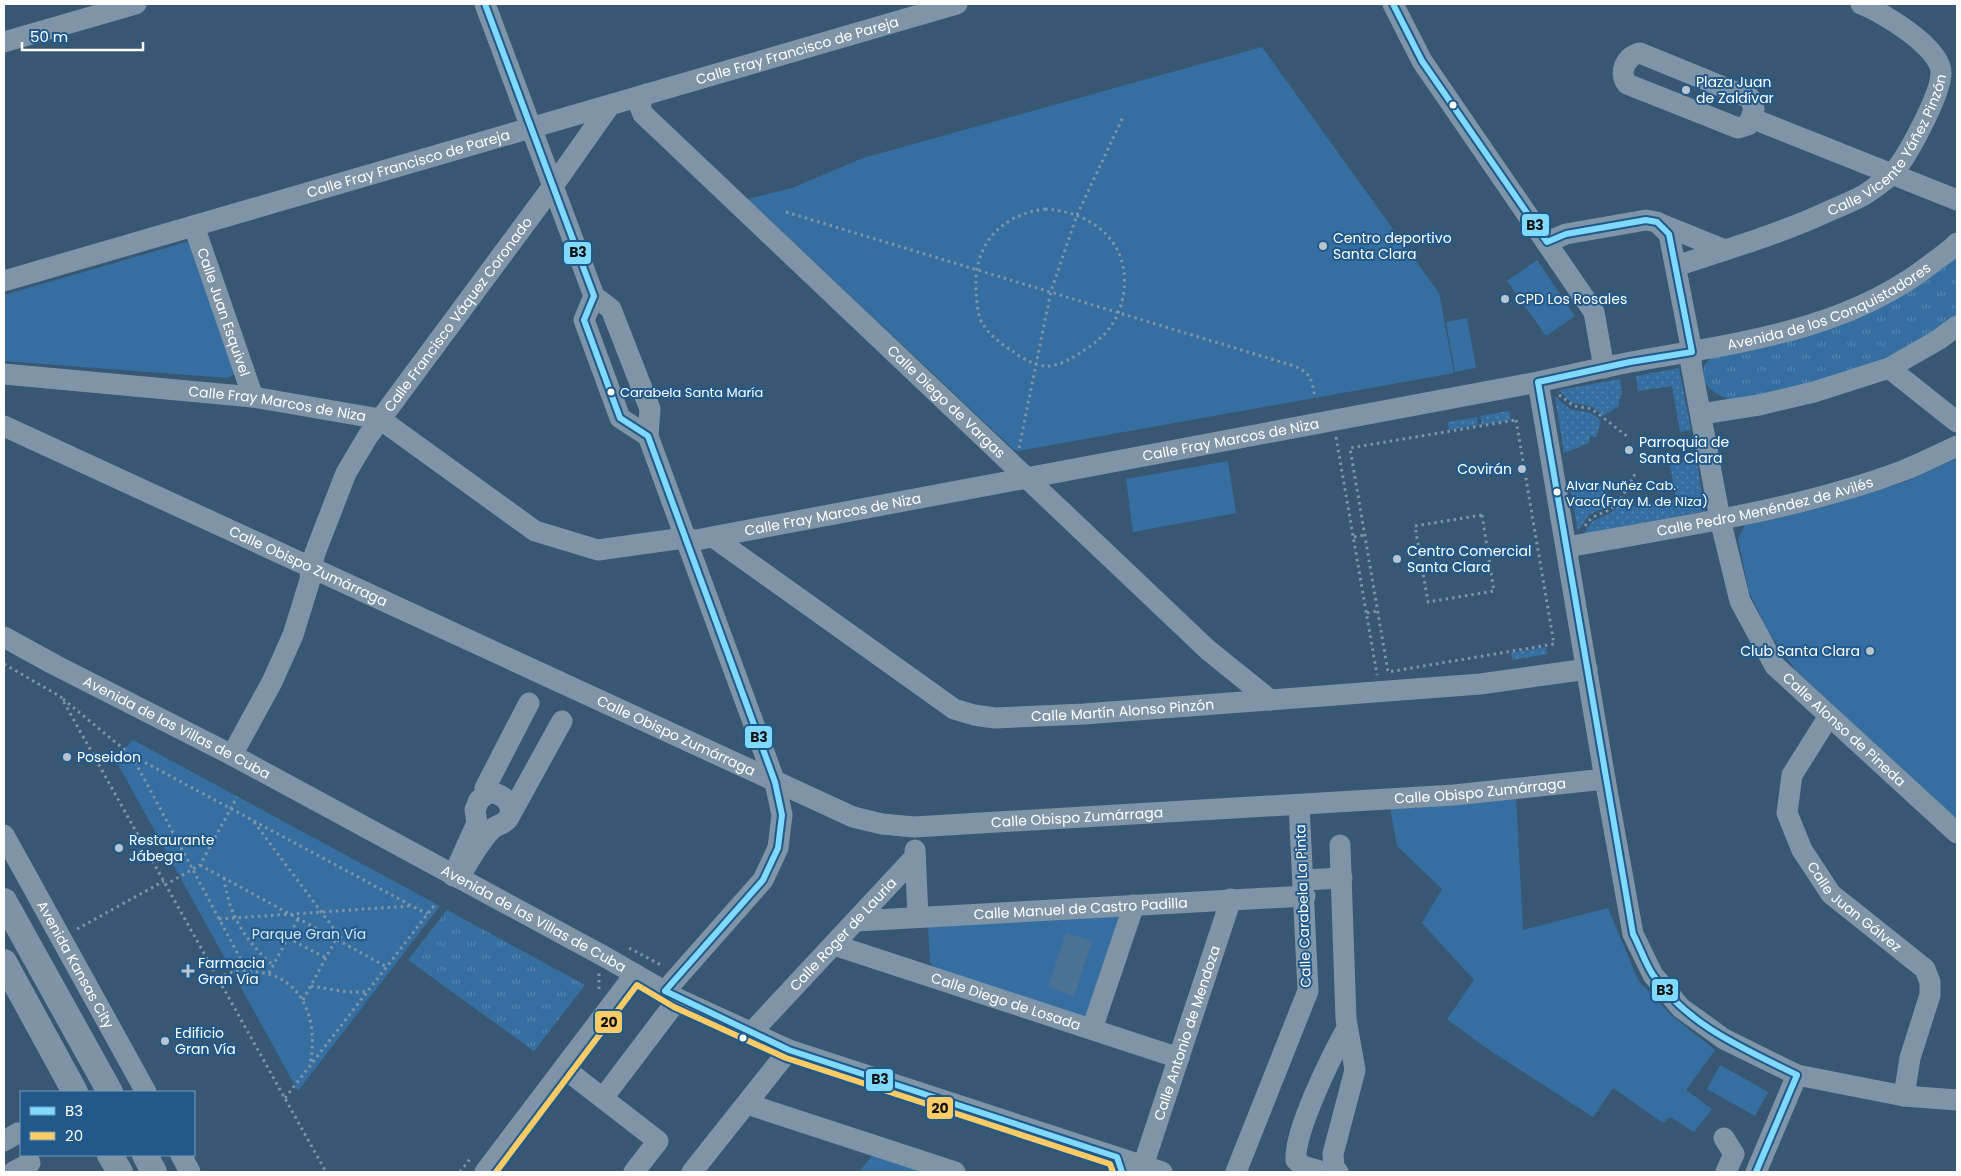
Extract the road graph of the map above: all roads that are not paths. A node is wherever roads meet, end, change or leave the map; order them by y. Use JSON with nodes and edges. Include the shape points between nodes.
{"nodes":[{"id":1,"x":136,"y":4,"type":"edge"},
{"id":2,"x":485,"y":4,"type":"edge"},
{"id":3,"x":956,"y":4,"type":"edge"},
{"id":4,"x":1393,"y":4,"type":"edge"},
{"id":5,"x":1861,"y":4,"type":"edge"},
{"id":6,"x":4,"y":42,"type":"edge"},
{"id":7,"x":646,"y":94,"type":"junction"},
{"id":8,"x":610,"y":105,"type":"junction"},
{"id":9,"x":1756,"y":119,"type":"junction"},
{"id":10,"x":531,"y":129,"type":"junction"},
{"id":11,"x":1892,"y":174,"type":"junction"},
{"id":12,"x":553,"y":186,"type":"junction"},
{"id":13,"x":1957,"y":200,"type":"edge"},
{"id":14,"x":1657,"y":222,"type":"junction"},
{"id":15,"x":194,"y":226,"type":"junction"},
{"id":16,"x":1547,"y":242,"type":"junction"},
{"id":17,"x":1957,"y":243,"type":"edge"},
{"id":18,"x":1725,"y":250,"type":"junction"},
{"id":19,"x":1676,"y":266,"type":"junction"},
{"id":20,"x":4,"y":281,"type":"edge"},
{"id":21,"x":594,"y":296,"type":"junction"},
{"id":22,"x":1957,"y":326,"type":"edge"},
{"id":23,"x":1692,"y":352,"type":"junction"},
{"id":24,"x":1604,"y":368,"type":"junction"},
{"id":25,"x":1889,"y":368,"type":"junction"},
{"id":26,"x":4,"y":374,"type":"edge"},
{"id":27,"x":1538,"y":382,"type":"junction"},
{"id":28,"x":253,"y":397,"type":"junction"},
{"id":29,"x":1701,"y":414,"type":"junction"},
{"id":30,"x":380,"y":419,"type":"junction"},
{"id":31,"x":1957,"y":422,"type":"edge"},
{"id":32,"x":4,"y":426,"type":"edge"},
{"id":33,"x":648,"y":436,"type":"junction"},
{"id":34,"x":1957,"y":446,"type":"edge"},
{"id":35,"x":1027,"y":478,"type":"junction"},
{"id":36,"x":1720,"y":520,"type":"junction"},
{"id":37,"x":713,"y":537,"type":"junction"},
{"id":38,"x":684,"y":538,"type":"junction"},
{"id":39,"x":1573,"y":540,"type":"junction"},
{"id":40,"x":311,"y":567,"type":"junction"},
{"id":41,"x":4,"y":637,"type":"edge"},
{"id":42,"x":1586,"y":669,"type":"junction"},
{"id":43,"x":1270,"y":700,"type":"junction"},
{"id":44,"x":529,"y":704,"type":"dead end"},
{"id":45,"x":1829,"y":716,"type":"junction"},
{"id":46,"x":562,"y":721,"type":"dead end"},
{"id":47,"x":232,"y":755,"type":"junction"},
{"id":48,"x":1604,"y":779,"type":"junction"},
{"id":49,"x":775,"y":782,"type":"junction"},
{"id":50,"x":485,"y":788,"type":"dead end"},
{"id":51,"x":1299,"y":805,"type":"junction"},
{"id":52,"x":508,"y":818,"type":"junction"},
{"id":53,"x":914,"y":827,"type":"junction"},
{"id":54,"x":1957,"y":833,"type":"edge"},
{"id":55,"x":4,"y":835,"type":"edge"},
{"id":56,"x":1340,"y":845,"type":"dead end"},
{"id":57,"x":915,"y":857,"type":"junction"},
{"id":58,"x":456,"y":877,"type":"junction"},
{"id":59,"x":1342,"y":878,"type":"junction"},
{"id":60,"x":1304,"y":888,"type":"junction"},
{"id":61,"x":1231,"y":899,"type":"junction"},
{"id":62,"x":4,"y":900,"type":"edge"},
{"id":63,"x":1134,"y":905,"type":"junction"},
{"id":64,"x":918,"y":917,"type":"junction"},
{"id":65,"x":856,"y":921,"type":"junction"},
{"id":66,"x":834,"y":945,"type":"junction"},
{"id":67,"x":4,"y":962,"type":"edge"},
{"id":68,"x":635,"y":974,"type":"junction"},
{"id":69,"x":672,"y":995,"type":"junction"},
{"id":70,"x":1347,"y":1028,"type":"junction"},
{"id":71,"x":1092,"y":1029,"type":"junction"},
{"id":72,"x":751,"y":1033,"type":"junction"},
{"id":73,"x":790,"y":1050,"type":"junction"},
{"id":74,"x":1178,"y":1058,"type":"junction"},
{"id":75,"x":565,"y":1069,"type":"junction"},
{"id":76,"x":1798,"y":1075,"type":"junction"},
{"id":77,"x":75,"y":1091,"type":"edge"},
{"id":78,"x":109,"y":1091,"type":"edge"},
{"id":79,"x":145,"y":1091,"type":"edge"},
{"id":80,"x":1904,"y":1096,"type":"junction"},
{"id":81,"x":603,"y":1098,"type":"junction"},
{"id":82,"x":1957,"y":1100,"type":"edge"},
{"id":83,"x":747,"y":1104,"type":"junction"},
{"id":84,"x":1724,"y":1138,"type":"dead end"},
{"id":85,"x":111,"y":1156,"type":"edge"},
{"id":86,"x":146,"y":1156,"type":"edge"},
{"id":87,"x":182,"y":1156,"type":"edge"},
{"id":88,"x":1120,"y":1165,"type":"edge"},
{"id":89,"x":4,"y":1166,"type":"edge"},
{"id":90,"x":1152,"y":1169,"type":"edge"},
{"id":91,"x":7,"y":1172,"type":"edge"},
{"id":92,"x":120,"y":1172,"type":"edge"},
{"id":93,"x":154,"y":1172,"type":"edge"},
{"id":94,"x":190,"y":1172,"type":"edge"},
{"id":95,"x":485,"y":1172,"type":"edge"},
{"id":96,"x":634,"y":1172,"type":"edge"},
{"id":97,"x":692,"y":1172,"type":"edge"},
{"id":98,"x":955,"y":1172,"type":"edge"},
{"id":99,"x":1236,"y":1172,"type":"edge"},
{"id":100,"x":1324,"y":1172,"type":"edge"},
{"id":101,"x":1338,"y":1172,"type":"edge"},
{"id":102,"x":1726,"y":1172,"type":"edge"},
{"id":103,"x":1756,"y":1172,"type":"edge"}],
"edges":[{"from":1,"to":6,"type":"street"},
{"from":2,"to":10,"type":"street"},
{"from":3,"to":7,"type":"street","name":"Calle Fray Francisco de Pareja"},
{"from":4,"to":16,"type":"street","via":[[1422,60]]},
{"from":5,"to":11,"type":"street","name":"Calle Vicente Yáñez Pinzón","via":[[1908,30],[1936,58],[1942,73],[1920,133]]},
{"from":7,"to":8,"type":"street","name":"Calle Fray Francisco de Pareja"},
{"from":7,"to":35,"type":"street","name":"Calle Diego de Vargas","via":[[639,104],[643,114]]},
{"from":8,"to":10,"type":"street","name":"Calle Fray Francisco de Pareja"},
{"from":8,"to":12,"type":"street","name":"Calle Francisco Váquez Coronado"},
{"from":9,"to":9,"type":"street","via":[[1750,98],[1640,53],[1628,59],[1623,71],[1626,84],[1738,128]]},
{"from":9,"to":11,"type":"street"},
{"from":10,"to":12,"type":"street"},
{"from":10,"to":15,"type":"street","name":"Calle Fray Francisco de Pareja"},
{"from":11,"to":13,"type":"street"},
{"from":11,"to":18,"type":"street","name":"Calle Vicente Yáñez Pinzón","via":[[1863,195],[1805,222]]},
{"from":12,"to":21,"type":"street"},
{"from":12,"to":30,"type":"street","name":"Calle Francisco Váquez Coronado"},
{"from":14,"to":16,"type":"street","via":[[1646,220],[1566,234]]},
{"from":14,"to":18,"type":"street"},
{"from":14,"to":19,"type":"street","name":"Calle Alonso de Pineda","via":[[1669,234]]},
{"from":15,"to":20,"type":"street","name":"Calle Fray Francisco de Pareja"},
{"from":15,"to":28,"type":"street","name":"Calle Juan Esquivel"},
{"from":16,"to":24,"type":"street","via":[[1594,312]]},
{"from":17,"to":23,"type":"street","name":"Avenida de los Conquistadores","via":[[1910,281],[1867,304],[1801,329]]},
{"from":18,"to":19,"type":"street","name":"Calle Vicente Yáñez Pinzón"},
{"from":19,"to":23,"type":"street","name":"Calle Alonso de Pineda"},
{"from":21,"to":33,"type":"street","via":[[612,310],[650,409]]},
{"from":21,"to":33,"type":"street","via":[[584,320],[620,418]]},
{"from":22,"to":25,"type":"street"},
{"from":23,"to":24,"type":"street","name":"Calle Fray Marcos de Niza"},
{"from":23,"to":29,"type":"street","name":"Calle Alonso de Pineda","via":[[1691,364]]},
{"from":24,"to":27,"type":"street","name":"Calle Fray Marcos de Niza"},
{"from":25,"to":29,"type":"street","via":[[1814,392]]},
{"from":25,"to":31,"type":"street"},
{"from":26,"to":28,"type":"street","name":"Calle Fray Marcos de Niza"},
{"from":27,"to":35,"type":"street","name":"Calle Fray Marcos de Niza"},
{"from":27,"to":39,"type":"street"},
{"from":28,"to":30,"type":"street","name":"Calle Fray Marcos de Niza"},
{"from":29,"to":36,"type":"street","name":"Calle Alonso de Pineda"},
{"from":30,"to":38,"type":"street","name":"Calle Fray Marcos de Niza","via":[[535,531],[598,550]]},
{"from":30,"to":40,"type":"street","name":"Calle Francisco Váquez Coronado","via":[[346,473]]},
{"from":32,"to":40,"type":"street","name":"Calle Obispo Zumárraga"},
{"from":33,"to":38,"type":"street"},
{"from":34,"to":36,"type":"street","name":"Calle Pedro Menéndez de Avilés","via":[[1903,471],[1813,499]]},
{"from":35,"to":37,"type":"street","name":"Calle Fray Marcos de Niza"},
{"from":35,"to":43,"type":"street","name":"Calle Diego de Vargas","via":[[1208,650]]},
{"from":36,"to":39,"type":"street","name":"Calle Pedro Menéndez de Avilés"},
{"from":36,"to":45,"type":"street","name":"Calle Alonso de Pineda","via":[[1740,601],[1776,666]]},
{"from":37,"to":38,"type":"street","name":"Calle Fray Marcos de Niza"},
{"from":37,"to":43,"type":"street","name":"Calle Martín Alonso Pinzón","via":[[954,709],[974,715],[995,718],[1084,714]]},
{"from":38,"to":49,"type":"street"},
{"from":39,"to":42,"type":"street"},
{"from":40,"to":47,"type":"street","name":"Calle Francisco Váquez Coronado","via":[[293,635],[272,682]]},
{"from":40,"to":49,"type":"street","name":"Calle Obispo Zumárraga"},
{"from":41,"to":47,"type":"street","name":"Avenida de las Villas de Cuba"},
{"from":42,"to":43,"type":"street","name":"Calle Martín Alonso Pinzón","via":[[1480,684]]},
{"from":42,"to":48,"type":"street"},
{"from":44,"to":50,"type":"street"},
{"from":45,"to":54,"type":"street","name":"Calle Alonso de Pineda"},
{"from":45,"to":80,"type":"street","name":"Calle Juan Gálvez","via":[[1792,775],[1787,813],[1802,850],[1831,894],[1925,969],[1930,995],[1910,1058]]},
{"from":46,"to":52,"type":"street"},
{"from":47,"to":58,"type":"street","name":"Avenida de las Villas de Cuba"},
{"from":48,"to":51,"type":"street","name":"Calle Obispo Zumárraga","via":[[1454,795]]},
{"from":48,"to":76,"type":"street","via":[[1633,934],[1653,975],[1681,1008],[1724,1038]]},
{"from":49,"to":53,"type":"street","name":"Calle Obispo Zumárraga","via":[[853,817]]},
{"from":49,"to":69,"type":"street","via":[[782,814],[778,848],[763,880]]},
{"from":51,"to":53,"type":"street","name":"Calle Obispo Zumárraga"},
{"from":51,"to":60,"type":"street","name":"Calle Carabela La Pinta"},
{"from":52,"to":58,"type":"street","via":[[490,831]]},
{"from":52,"to":58,"type":"street","via":[[508,801],[500,794],[488,793],[479,800],[475,810],[477,823]]},
{"from":53,"to":57,"type":"street"},
{"from":55,"to":79,"type":"street","name":"Avenida Kansas City"},
{"from":56,"to":59,"type":"street"},
{"from":57,"to":64,"type":"street"},
{"from":57,"to":65,"type":"street","name":"Calle Roger de Lauria"},
{"from":58,"to":68,"type":"street","name":"Avenida de las Villas de Cuba"},
{"from":59,"to":60,"type":"street","name":"Calle Manuel de Castro Padilla"},
{"from":59,"to":70,"type":"street"},
{"from":60,"to":61,"type":"street","name":"Calle Manuel de Castro Padilla"},
{"from":60,"to":99,"type":"street","name":"Calle Carabela La Pinta","via":[[1308,991]]},
{"from":61,"to":63,"type":"street","name":"Calle Manuel de Castro Padilla"},
{"from":61,"to":74,"type":"street","name":"Calle Antonio de Mendoza"},
{"from":62,"to":78,"type":"main road"},
{"from":63,"to":64,"type":"street","name":"Calle Manuel de Castro Padilla"},
{"from":63,"to":71,"type":"street"},
{"from":64,"to":65,"type":"street","name":"Calle Manuel de Castro Padilla"},
{"from":65,"to":66,"type":"street","name":"Calle Roger de Lauria"},
{"from":66,"to":71,"type":"street","name":"Calle Diego de Losada"},
{"from":66,"to":72,"type":"street","name":"Calle Roger de Lauria"},
{"from":67,"to":77,"type":"main road"},
{"from":68,"to":69,"type":"street","name":"Avenida de las Villas de Cuba"},
{"from":68,"to":75,"type":"street"},
{"from":69,"to":72,"type":"street","name":"Avenida de las Villas de Cuba"},
{"from":69,"to":81,"type":"street"},
{"from":70,"to":100,"type":"street","via":[[1304,1124],[1296,1151],[1296,1160],[1303,1166]]},
{"from":70,"to":101,"type":"street","via":[[1355,1070],[1333,1154],[1334,1167]]},
{"from":71,"to":74,"type":"street","name":"Calle Diego de Losada"},
{"from":72,"to":73,"type":"street","name":"Avenida de las Villas de Cuba"},
{"from":73,"to":83,"type":"street"},
{"from":73,"to":88,"type":"street","name":"Avenida de las Villas de Cuba"},
{"from":74,"to":90,"type":"street","name":"Calle Antonio de Mendoza"},
{"from":75,"to":81,"type":"street"},
{"from":75,"to":95,"type":"street"},
{"from":76,"to":80,"type":"street"},
{"from":76,"to":103,"type":"street"},
{"from":80,"to":82,"type":"street"},
{"from":81,"to":96,"type":"street","via":[[658,1141]]},
{"from":83,"to":97,"type":"street"},
{"from":83,"to":98,"type":"street"},
{"from":84,"to":102,"type":"street","via":[[1734,1154]]},
{"from":85,"to":92,"type":"main road"},
{"from":86,"to":93,"type":"main road"},
{"from":87,"to":94,"type":"street"},
{"from":88,"to":90,"type":"street","name":"Avenida de las Villas de Cuba"},
{"from":89,"to":91,"type":"street"}]}
